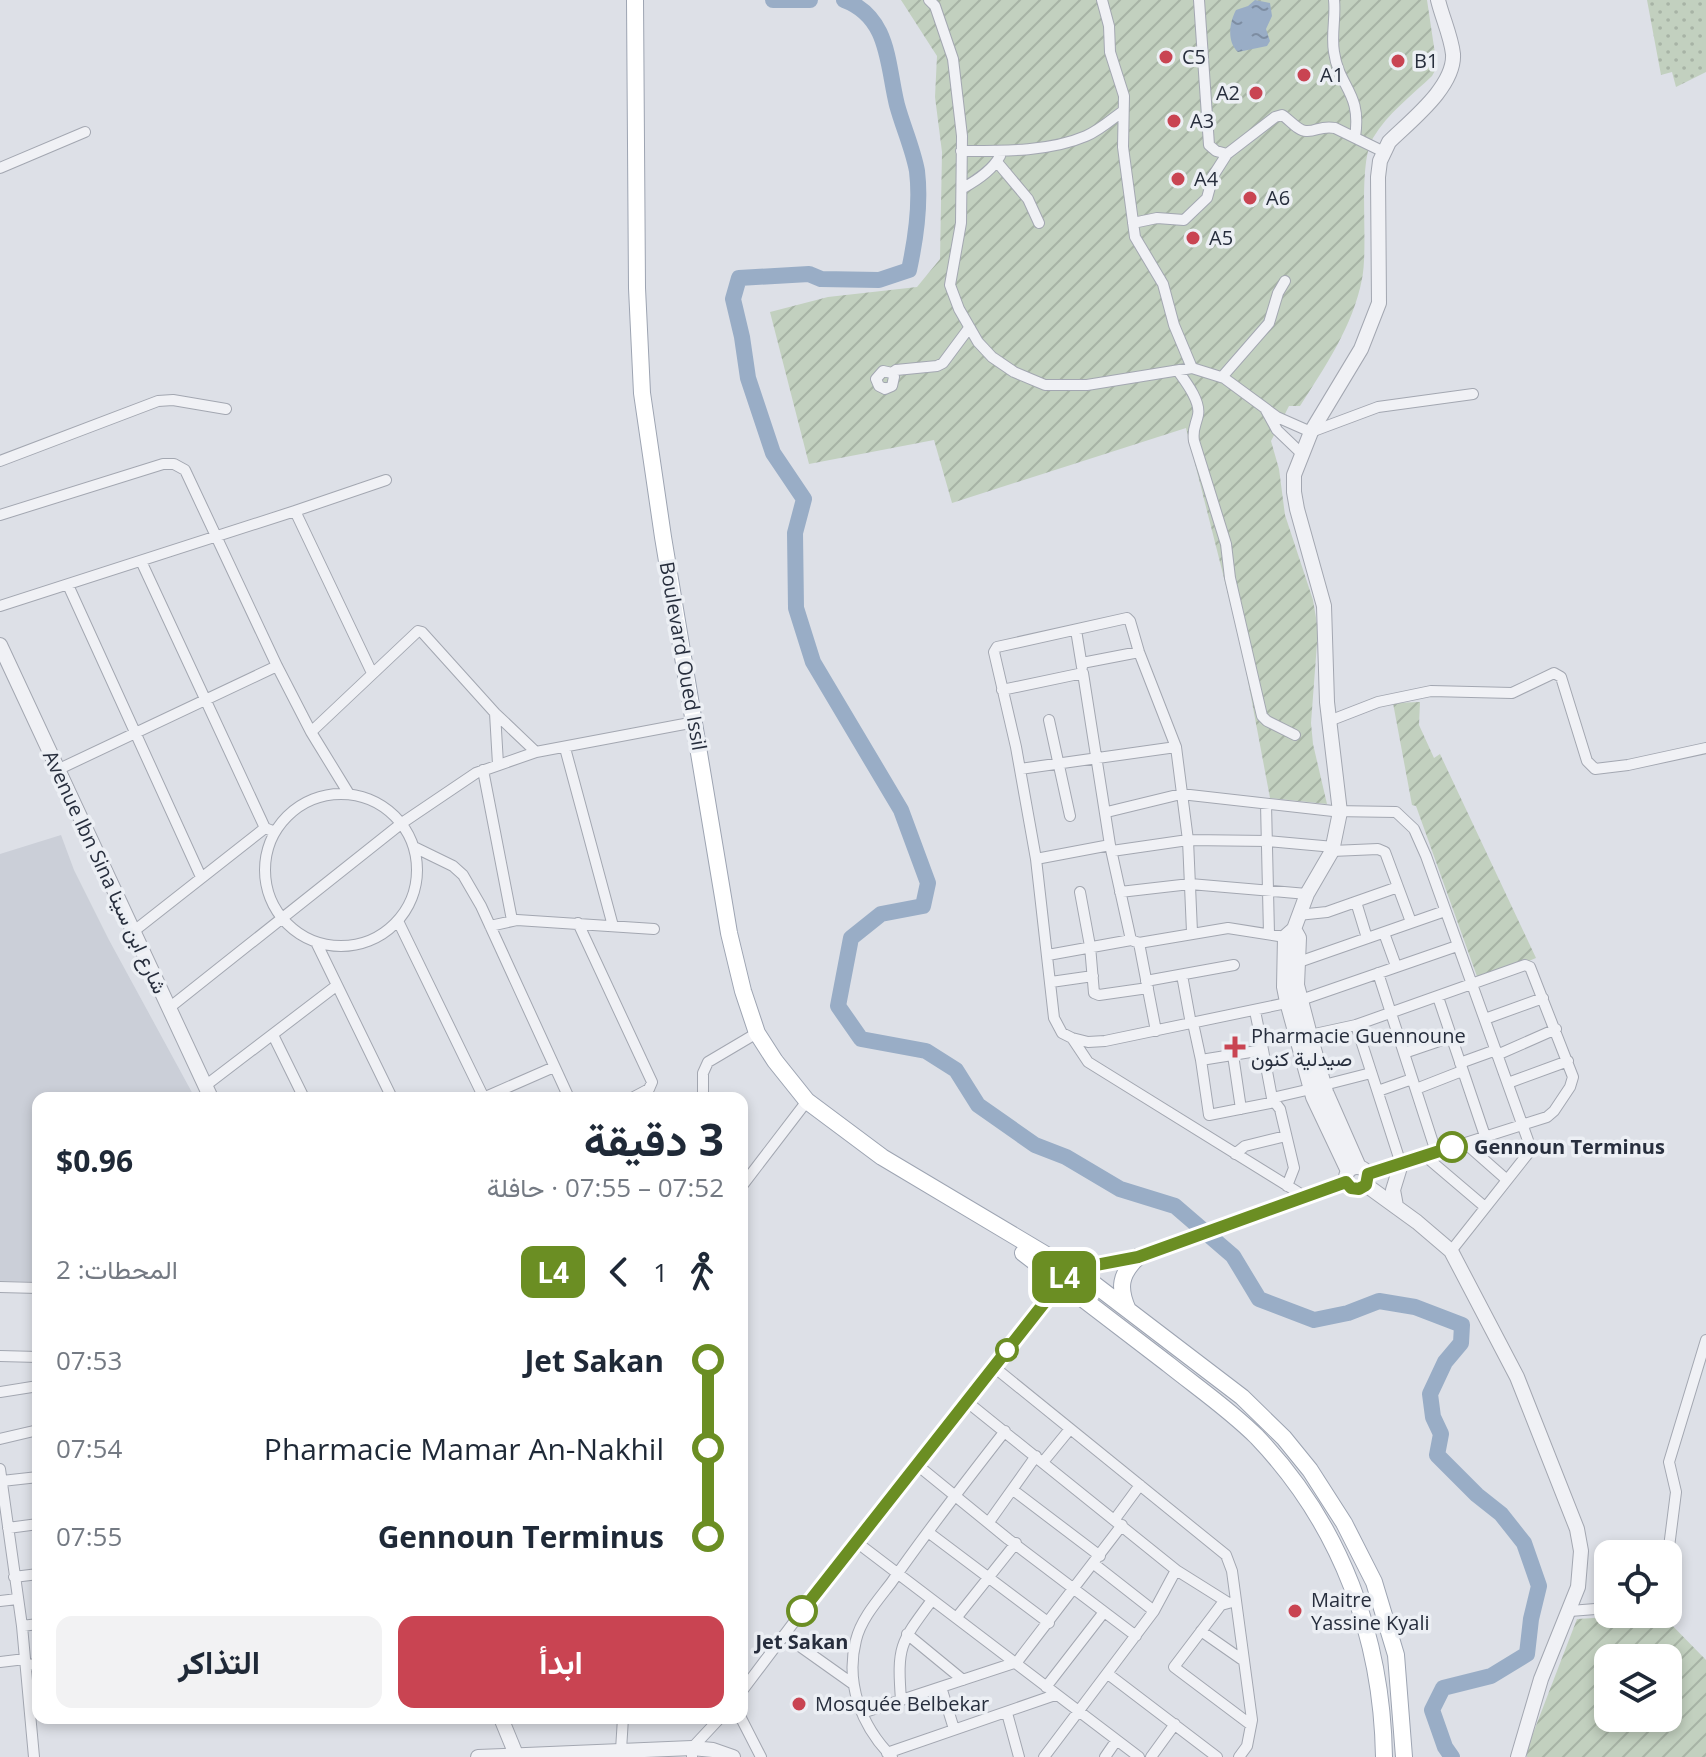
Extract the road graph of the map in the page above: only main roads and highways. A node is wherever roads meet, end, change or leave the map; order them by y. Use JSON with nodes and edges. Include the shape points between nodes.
{"nodes":[{"id":1,"x":635,"y":0,"type":"edge"},
{"id":2,"x":1138,"y":1257,"type":"road end"},
{"id":3,"x":1065,"y":1276,"type":"junction"},
{"id":4,"x":1129,"y":1312,"type":"junction"},
{"id":5,"x":1384,"y":1757,"type":"edge"},
{"id":6,"x":1404,"y":1757,"type":"edge"}],
"edges":[{"from":1,"to":3,"type":"main road","name":"Boulevard Oued Issil","via":[[642,393],[729,933],[757,1033],[807,1101],[882,1157]]},
{"from":2,"to":4,"type":"main road","via":[[1122,1281]]},
{"from":3,"to":4,"type":"main road","name":"Boulevard Oued Issil","via":[[1090,1281]]},
{"from":3,"to":5,"type":"main road","name":"Boulevard Oued Issil","via":[[1230,1412],[1308,1502],[1335,1547],[1366,1621],[1380,1696]]},
{"from":4,"to":6,"type":"main road","name":"Boulevard Oued Issil","via":[[1242,1397],[1274,1428],[1310,1470],[1344,1523],[1374,1582],[1396,1655]]}]}
